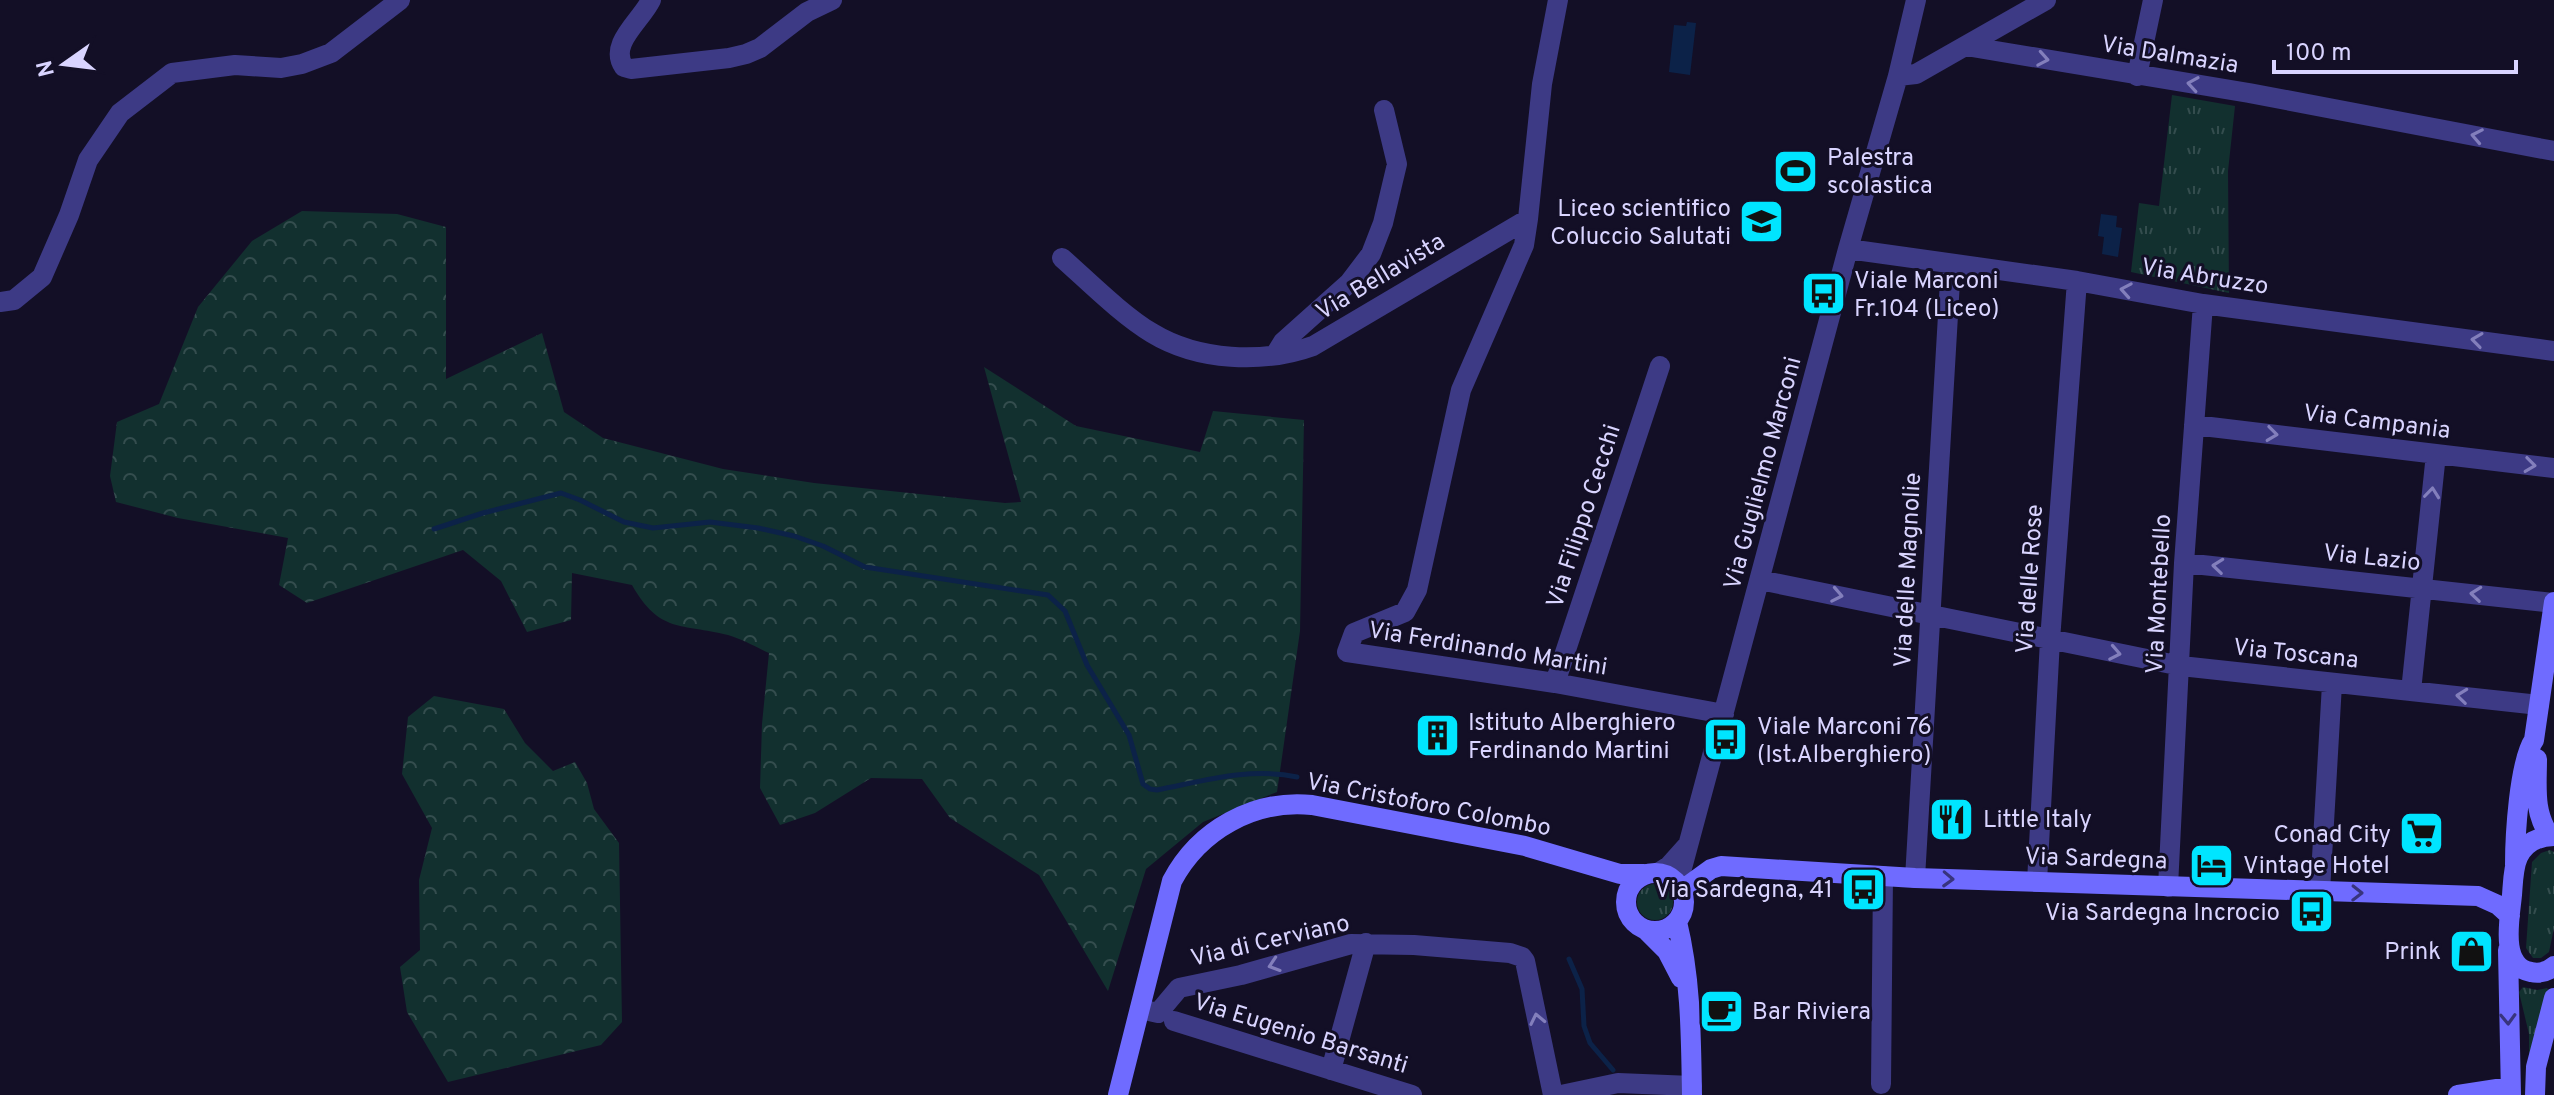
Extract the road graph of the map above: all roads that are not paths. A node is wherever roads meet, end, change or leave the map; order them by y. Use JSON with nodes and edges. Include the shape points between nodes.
{"nodes":[{"id":1,"x":400,"y":0,"type":"edge"},
{"id":2,"x":651,"y":0,"type":"edge"},
{"id":3,"x":832,"y":0,"type":"edge"},
{"id":4,"x":1558,"y":0,"type":"edge"},
{"id":5,"x":1916,"y":0,"type":"edge"},
{"id":6,"x":2046,"y":0,"type":"edge"},
{"id":7,"x":2153,"y":0,"type":"edge"},
{"id":8,"x":1966,"y":46,"type":"junction"},
{"id":9,"x":1898,"y":76,"type":"junction"},
{"id":10,"x":2137,"y":76,"type":"junction"},
{"id":11,"x":1384,"y":110,"type":"dead end"},
{"id":12,"x":2554,"y":151,"type":"edge"},
{"id":13,"x":1528,"y":219,"type":"junction"},
{"id":14,"x":1848,"y":249,"type":"junction"},
{"id":15,"x":1062,"y":258,"type":"dead end"},
{"id":16,"x":1951,"y":264,"type":"junction"},
{"id":17,"x":2077,"y":281,"type":"junction"},
{"id":18,"x":0,"y":302,"type":"edge"},
{"id":19,"x":2203,"y":304,"type":"junction"},
{"id":20,"x":2554,"y":351,"type":"edge"},
{"id":21,"x":1275,"y":355,"type":"junction"},
{"id":22,"x":1660,"y":366,"type":"dead end"},
{"id":23,"x":2194,"y":425,"type":"junction"},
{"id":24,"x":2436,"y":454,"type":"junction"},
{"id":25,"x":2554,"y":468,"type":"edge"},
{"id":26,"x":2184,"y":563,"type":"junction"},
{"id":27,"x":1760,"y":580,"type":"junction"},
{"id":28,"x":2421,"y":588,"type":"junction"},
{"id":29,"x":2554,"y":603,"type":"edge"},
{"id":30,"x":1931,"y":614,"type":"junction"},
{"id":31,"x":2050,"y":640,"type":"junction"},
{"id":32,"x":2181,"y":666,"type":"junction"},
{"id":33,"x":1555,"y":683,"type":"junction"},
{"id":34,"x":2332,"y":684,"type":"junction"},
{"id":35,"x":2411,"y":691,"type":"junction"},
{"id":36,"x":2539,"y":705,"type":"junction"},
{"id":37,"x":1724,"y":714,"type":"junction"},
{"id":38,"x":2534,"y":740,"type":"junction"},
{"id":39,"x":2519,"y":811,"type":"junction"},
{"id":40,"x":2548,"y":831,"type":"edge"},
{"id":41,"x":1686,"y":847,"type":"junction"},
{"id":42,"x":1589,"y":865,"type":"junction"},
{"id":43,"x":2515,"y":865,"type":"junction"},
{"id":44,"x":1651,"y":874,"type":"junction"},
{"id":45,"x":1883,"y":876,"type":"junction"},
{"id":46,"x":1915,"y":878,"type":"junction"},
{"id":47,"x":2037,"y":882,"type":"junction"},
{"id":48,"x":1680,"y":887,"type":"junction"},
{"id":49,"x":2168,"y":887,"type":"junction"},
{"id":50,"x":2320,"y":892,"type":"junction"},
{"id":51,"x":1626,"y":908,"type":"junction"},
{"id":52,"x":2510,"y":916,"type":"junction"},
{"id":53,"x":1677,"y":922,"type":"junction"},
{"id":54,"x":1646,"y":930,"type":"junction"},
{"id":55,"x":2509,"y":942,"type":"junction"},
{"id":56,"x":1366,"y":943,"type":"junction"},
{"id":57,"x":2554,"y":966,"type":"edge"},
{"id":58,"x":2554,"y":998,"type":"edge"},
{"id":59,"x":1140,"y":1009,"type":"junction"},
{"id":60,"x":1691,"y":1013,"type":"junction"},
{"id":61,"x":1174,"y":1021,"type":"dead end"},
{"id":62,"x":1331,"y":1070,"type":"junction"},
{"id":63,"x":1881,"y":1084,"type":"dead end"},
{"id":64,"x":1692,"y":1090,"type":"edge"},
{"id":65,"x":2510,"y":1091,"type":"edge"},
{"id":66,"x":1118,"y":1095,"type":"edge"},
{"id":67,"x":1412,"y":1095,"type":"edge"},
{"id":68,"x":1553,"y":1095,"type":"edge"},
{"id":69,"x":1561,"y":1095,"type":"edge"},
{"id":70,"x":2458,"y":1095,"type":"edge"},
{"id":71,"x":2535,"y":1095,"type":"edge"}],
"edges":[{"from":1,"to":18,"type":"street","via":[[331,53],[302,64],[172,73],[120,113],[88,160],[42,277],[14,300]]},
{"from":2,"to":3,"type":"street","via":[[619,49],[624,67],[746,54]]},
{"from":4,"to":13,"type":"street","via":[[1542,84]]},
{"from":5,"to":9,"type":"street","name":"Via Guglielmo Marconi"},
{"from":6,"to":8,"type":"street"},
{"from":7,"to":10,"type":"street"},
{"from":8,"to":9,"type":"street","via":[[1916,74]]},
{"from":8,"to":10,"type":"street","name":"Via Dalmazia","one_way":true},
{"from":9,"to":14,"type":"street","name":"Via Guglielmo Marconi"},
{"from":12,"to":10,"type":"street","name":"Via Dalmazia","one_way":true},
{"from":11,"to":21,"type":"street","via":[[1397,164],[1371,254],[1349,283]]},
{"from":13,"to":21,"type":"street","name":"Via Bellavista","via":[[1313,346]]},
{"from":13,"to":33,"type":"street","name":"Via Ferdinando Martini","via":[[1524,245],[1461,390],[1417,590],[1405,612],[1354,633],[1347,652]]},
{"from":14,"to":16,"type":"street","name":"Via Abruzzo"},
{"from":14,"to":27,"type":"street","name":"Via Guglielmo Marconi"},
{"from":15,"to":21,"type":"street","name":"Via Bellavista","via":[[1150,332],[1178,346],[1241,357]]},
{"from":16,"to":17,"type":"street","name":"Via Abruzzo"},
{"from":16,"to":30,"type":"street","name":"Via delle Magnolie"},
{"from":19,"to":17,"type":"street","name":"Via Abruzzo","one_way":true},
{"from":17,"to":31,"type":"street","name":"Via delle Rose"},
{"from":20,"to":19,"type":"street","name":"Via Abruzzo","one_way":true},
{"from":19,"to":23,"type":"street","name":"Via Montebello"},
{"from":22,"to":33,"type":"street","name":"Via Filippo Cecchi"},
{"from":23,"to":24,"type":"street","name":"Via Campania","one_way":true},
{"from":23,"to":26,"type":"street","name":"Via Montebello"},
{"from":24,"to":25,"type":"street","name":"Via Campania","one_way":true},
{"from":28,"to":24,"type":"street","one_way":true},
{"from":28,"to":26,"type":"street","name":"Via Lazio","one_way":true},
{"from":26,"to":32,"type":"street","name":"Via Montebello"},
{"from":27,"to":30,"type":"street","name":"Via Toscana","one_way":true},
{"from":27,"to":37,"type":"street","name":"Via Guglielmo Marconi"},
{"from":29,"to":28,"type":"street","name":"Via Lazio","one_way":true},
{"from":28,"to":35,"type":"street"},
{"from":29,"to":36,"type":"main road"},
{"from":30,"to":31,"type":"street","name":"Via Toscana"},
{"from":30,"to":46,"type":"street","name":"Via delle Magnolie"},
{"from":31,"to":32,"type":"street","name":"Via Toscana","one_way":true},
{"from":31,"to":47,"type":"street","name":"Via delle Rose"},
{"from":32,"to":34,"type":"street","name":"Via Toscana"},
{"from":32,"to":49,"type":"street","name":"Via Montebello"},
{"from":33,"to":37,"type":"street","name":"Via Ferdinando Martini"},
{"from":34,"to":35,"type":"street","name":"Via Toscana"},
{"from":34,"to":50,"type":"street"},
{"from":36,"to":35,"type":"street","name":"Via Toscana","one_way":true},
{"from":36,"to":38,"type":"main road"},
{"from":37,"to":41,"type":"street","name":"Via Guglielmo Marconi"},
{"from":38,"to":39,"type":"main road"},
{"from":38,"to":40,"type":"main road","via":[[2537,805]]},
{"from":39,"to":40,"type":"main road","via":[[2531,812]]},
{"from":39,"to":43,"type":"main road"},
{"from":40,"to":43,"type":"main road","via":[[2527,846]]},
{"from":41,"to":44,"type":"street","via":[[1669,866]]},
{"from":41,"to":48,"type":"street","name":"Via Guglielmo Marconi"},
{"from":42,"to":44,"type":"main road","name":"Via Cristoforo Colombo","via":[[1626,875]]},
{"from":42,"to":51,"type":"main road"},
{"from":42,"to":59,"type":"main road","name":"Via Cristoforo Colombo","via":[[1525,846],[1312,805],[1264,807],[1213,832],[1178,871]]},
{"from":43,"to":52,"type":"main road"},
{"from":44,"to":48,"type":"main road","via":[[1670,876]]},
{"from":44,"to":51,"type":"main road","via":[[1629,888]]},
{"from":45,"to":46,"type":"main road","name":"Via Sardegna"},
{"from":45,"to":48,"type":"main road","name":"Via Sardegna","via":[[1721,866]]},
{"from":45,"to":63,"type":"street"},
{"from":46,"to":47,"type":"main road","name":"Via Sardegna","one_way":true},
{"from":47,"to":49,"type":"main road","name":"Via Sardegna"},
{"from":48,"to":53,"type":"main road","via":[[1684,906]]},
{"from":49,"to":50,"type":"main road","name":"Via Sardegna"},
{"from":50,"to":52,"type":"main road","name":"Via Sardegna","one_way":true,"via":[[2478,896]]},
{"from":51,"to":54,"type":"main road","via":[[1633,922]]},
{"from":52,"to":55,"type":"main road"},
{"from":53,"to":54,"type":"main road","via":[[1663,930]]},
{"from":53,"to":60,"type":"main road"},
{"from":54,"to":60,"type":"main road","via":[[1676,966]]},
{"from":55,"to":57,"type":"main road","via":[[2523,970],[2539,973]]},
{"from":55,"to":65,"type":"main road","one_way":true},
{"from":56,"to":59,"type":"street","name":"Via di Cerviano","one_way":true,"via":[[1179,988],[1160,1012]]},
{"from":56,"to":62,"type":"street"},
{"from":68,"to":56,"type":"street","name":"Via di Cerviano","one_way":true,"via":[[1522,957]]},
{"from":58,"to":71,"type":"main road","via":[[2536,1067]]},
{"from":59,"to":66,"type":"main road","name":"Via Cristoforo Colombo"},
{"from":60,"to":64,"type":"main road"},
{"from":61,"to":62,"type":"street","name":"Via Eugenio Barsanti"},
{"from":62,"to":67,"type":"street","name":"Via Eugenio Barsanti"},
{"from":64,"to":69,"type":"street","via":[[1618,1083]]},
{"from":65,"to":70,"type":"main road"}]}
